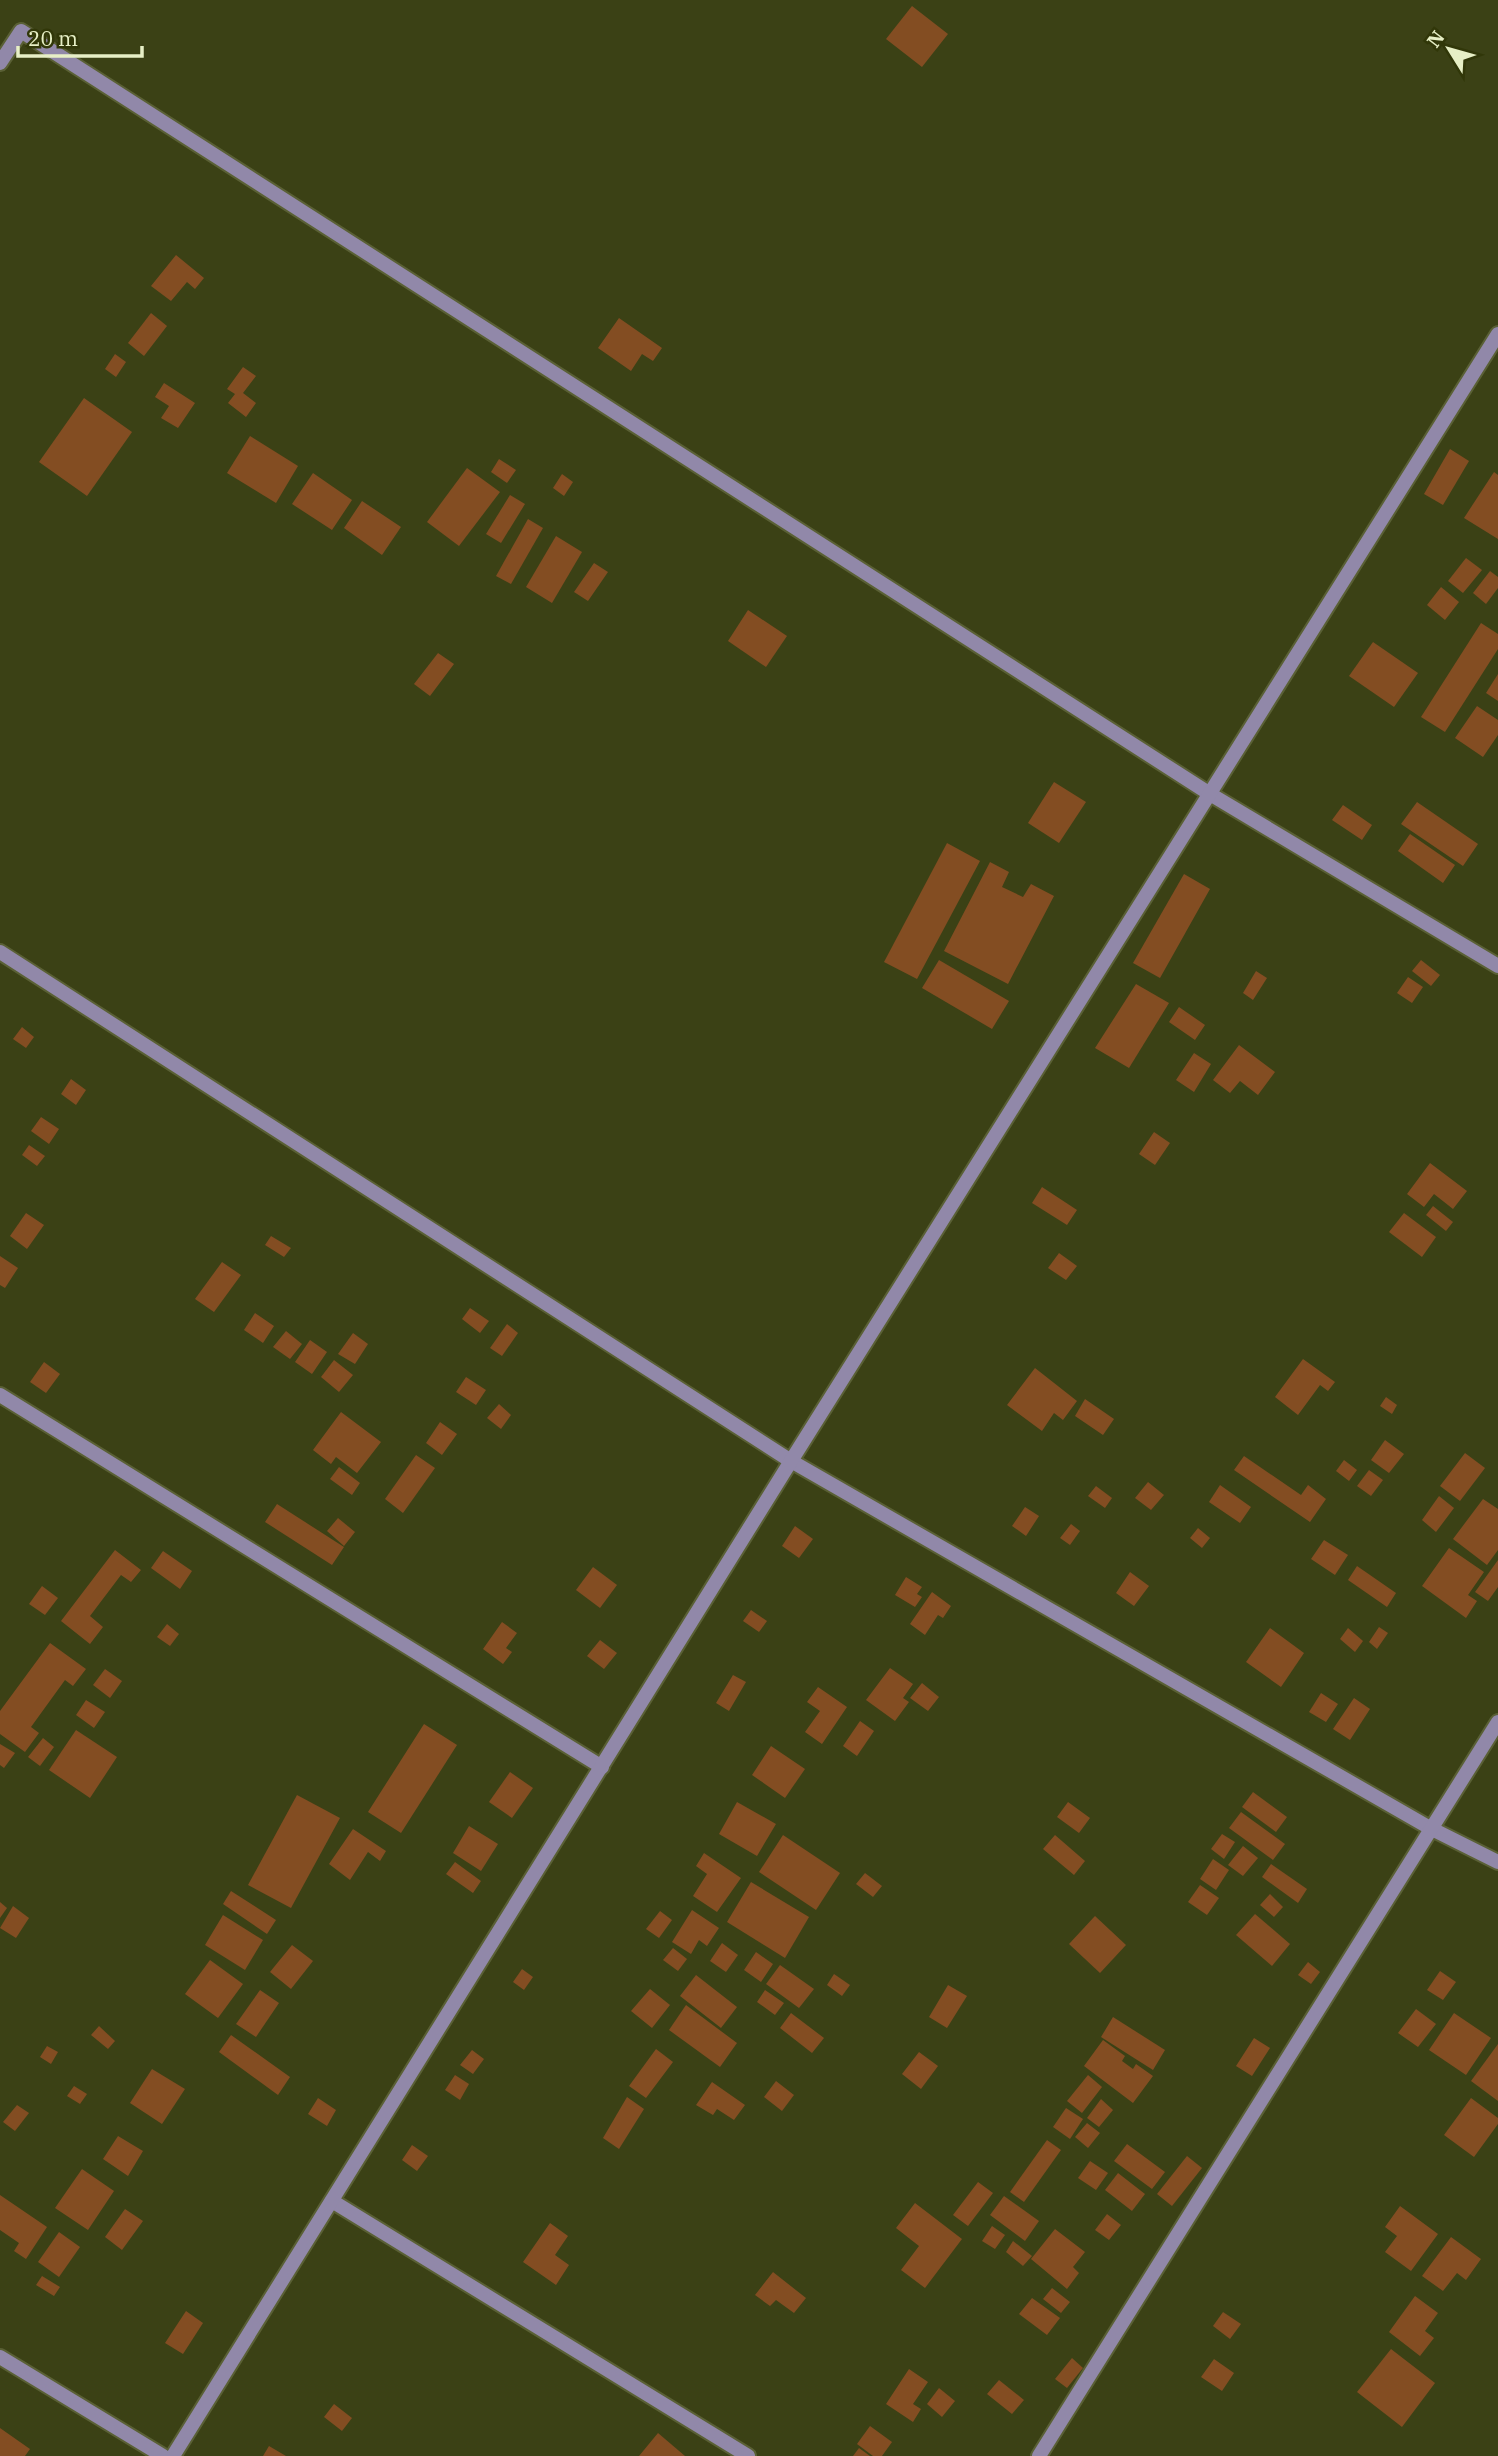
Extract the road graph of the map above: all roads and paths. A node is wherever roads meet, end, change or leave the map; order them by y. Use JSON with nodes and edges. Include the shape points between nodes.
{"nodes":[{"id":1,"x":0,"y":63,"type":"edge"},
{"id":2,"x":1498,"y":334,"type":"edge"},
{"id":3,"x":1210,"y":794,"type":"junction"},
{"id":4,"x":0,"y":952,"type":"edge"},
{"id":5,"x":1498,"y":966,"type":"edge"},
{"id":6,"x":0,"y":1395,"type":"edge"},
{"id":7,"x":791,"y":1461,"type":"junction"},
{"id":8,"x":1498,"y":1722,"type":"edge"},
{"id":9,"x":602,"y":1767,"type":"junction"},
{"id":10,"x":1430,"y":1828,"type":"junction"},
{"id":11,"x":1498,"y":1862,"type":"edge"},
{"id":12,"x":332,"y":2201,"type":"junction"},
{"id":13,"x":0,"y":2357,"type":"edge"},
{"id":14,"x":163,"y":2456,"type":"edge"},
{"id":15,"x":173,"y":2456,"type":"edge"},
{"id":16,"x":748,"y":2456,"type":"edge"},
{"id":17,"x":1039,"y":2456,"type":"edge"}],
"edges":[{"from":1,"to":3,"type":"street","via":[[21,31]]},
{"from":2,"to":3,"type":"street"},
{"from":3,"to":5,"type":"street"},
{"from":3,"to":7,"type":"street"},
{"from":4,"to":7,"type":"street"},
{"from":6,"to":9,"type":"street"},
{"from":7,"to":9,"type":"street"},
{"from":7,"to":10,"type":"street"},
{"from":8,"to":10,"type":"street"},
{"from":9,"to":12,"type":"street"},
{"from":10,"to":11,"type":"street"},
{"from":10,"to":17,"type":"street"},
{"from":12,"to":15,"type":"street"},
{"from":12,"to":16,"type":"street"},
{"from":13,"to":14,"type":"street"}]}
